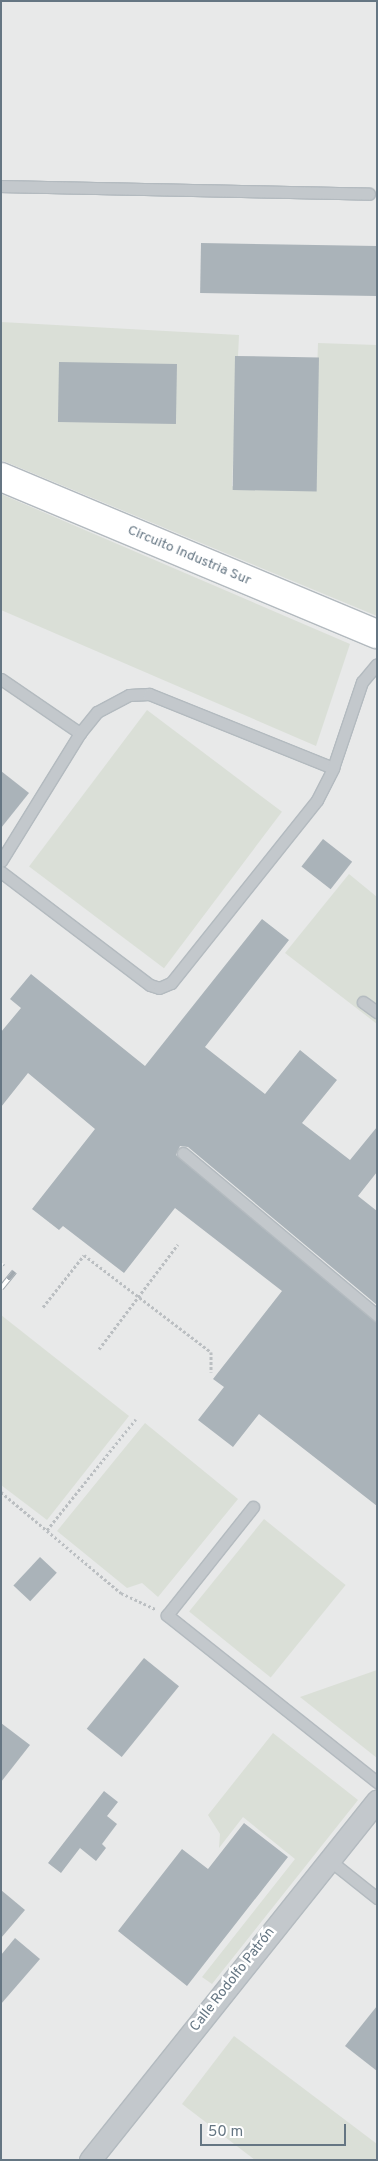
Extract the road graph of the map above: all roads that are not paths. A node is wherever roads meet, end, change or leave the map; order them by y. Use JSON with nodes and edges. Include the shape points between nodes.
{"nodes":[{"id":1,"x":1,"y":186,"type":"edge"},
{"id":2,"x":368,"y":194,"type":"dead end"},
{"id":3,"x":1,"y":477,"type":"edge"},
{"id":4,"x":377,"y":634,"type":"edge"},
{"id":5,"x":377,"y":664,"type":"edge"},
{"id":6,"x":1,"y":679,"type":"edge"},
{"id":7,"x":80,"y":732,"type":"junction"},
{"id":8,"x":333,"y":768,"type":"junction"},
{"id":9,"x":1,"y":861,"type":"edge"},
{"id":10,"x":1,"y":872,"type":"edge"},
{"id":11,"x":363,"y":1002,"type":"dead end"},
{"id":12,"x":377,"y":1012,"type":"edge"},
{"id":13,"x":183,"y":1153,"type":"dead end"},
{"id":14,"x":377,"y":1315,"type":"edge"},
{"id":15,"x":253,"y":1507,"type":"dead end"},
{"id":16,"x":377,"y":1782,"type":"edge"},
{"id":17,"x":377,"y":1800,"type":"edge"},
{"id":18,"x":328,"y":1859,"type":"junction"},
{"id":19,"x":377,"y":1898,"type":"edge"},
{"id":20,"x":90,"y":2160,"type":"edge"}],
"edges":[{"from":1,"to":2,"type":"lane"},
{"from":3,"to":4,"type":"main road","name":"Circuito Industria Sur"},
{"from":5,"to":8,"type":"lane","via":[[362,682]]},
{"from":6,"to":7,"type":"lane"},
{"from":7,"to":8,"type":"lane","via":[[110,704],[129,695],[149,694]]},
{"from":7,"to":9,"type":"lane"},
{"from":8,"to":10,"type":"lane","via":[[317,800],[171,984],[159,988]]},
{"from":11,"to":12,"type":"lane"},
{"from":13,"to":14,"type":"lane"},
{"from":15,"to":16,"type":"lane","via":[[167,1615]]},
{"from":17,"to":18,"type":"street","name":"Calle Rodolfo Patrón"},
{"from":18,"to":19,"type":"lane"},
{"from":18,"to":20,"type":"street","name":"Calle Rodolfo Patrón"}]}
